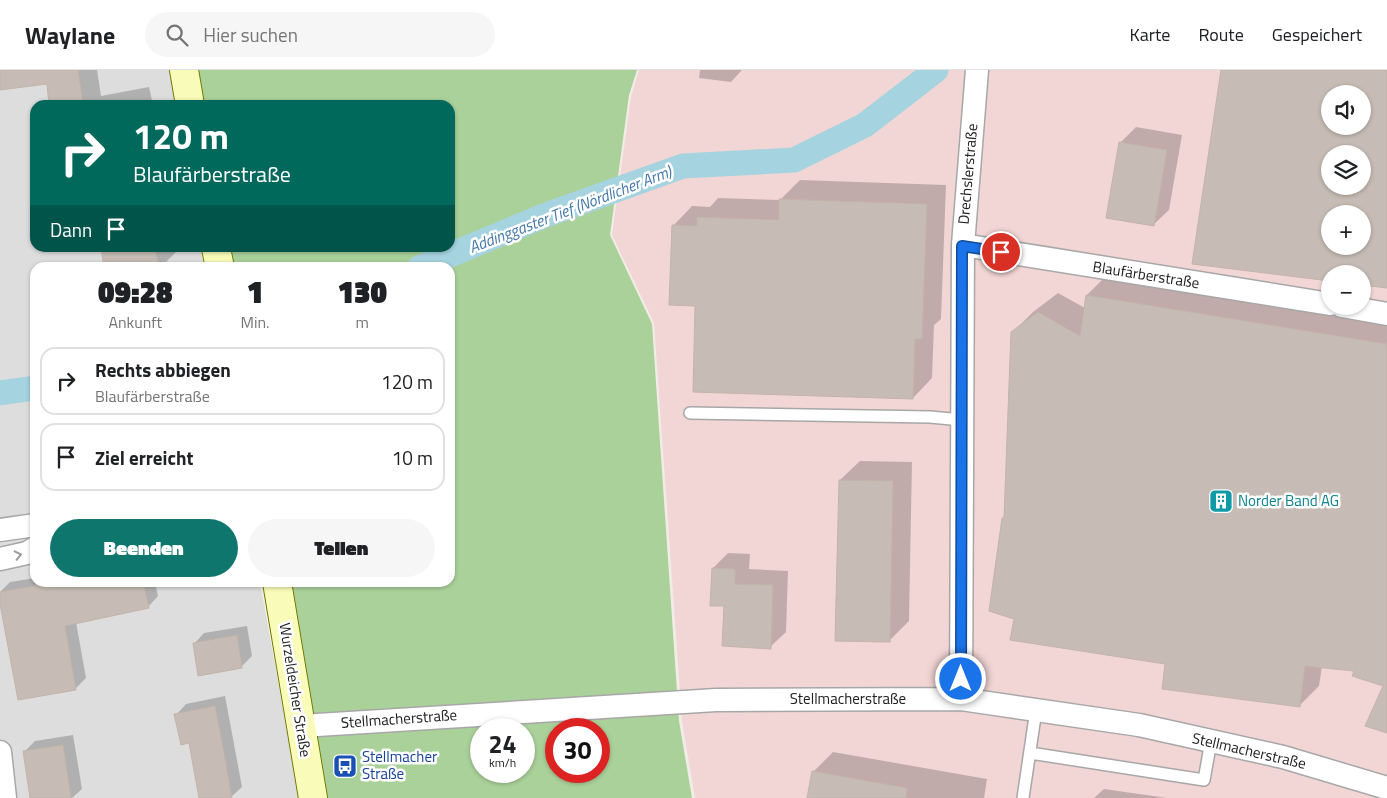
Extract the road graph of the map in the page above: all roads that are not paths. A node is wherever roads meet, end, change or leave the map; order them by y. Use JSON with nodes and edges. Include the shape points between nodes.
{"nodes":[{"id":1,"x":184,"y":70,"type":"edge"},
{"id":2,"x":977,"y":70,"type":"edge"},
{"id":3,"x":189,"y":100,"type":"edge"},
{"id":4,"x":962,"y":246,"type":"junction"},
{"id":5,"x":1321,"y":303,"type":"edge"},
{"id":6,"x":1371,"y":311,"type":"edge"},
{"id":7,"x":1387,"y":314,"type":"edge"},
{"id":8,"x":690,"y":413,"type":"dead end"},
{"id":9,"x":962,"y":420,"type":"junction"},
{"id":10,"x":30,"y":526,"type":"edge"},
{"id":11,"x":0,"y":530,"type":"edge"},
{"id":12,"x":30,"y":551,"type":"edge"},
{"id":13,"x":0,"y":559,"type":"edge"},
{"id":14,"x":278,"y":587,"type":"edge"},
{"id":15,"x":960,"y":699,"type":"junction"},
{"id":16,"x":1036,"y":710,"type":"junction"},
{"id":17,"x":301,"y":726,"type":"junction"},
{"id":18,"x":1211,"y":741,"type":"junction"},
{"id":19,"x":0,"y":752,"type":"edge"},
{"id":20,"x":1030,"y":753,"type":"junction"},
{"id":21,"x":1387,"y":788,"type":"edge"},
{"id":22,"x":5,"y":798,"type":"edge"},
{"id":23,"x":313,"y":798,"type":"edge"},
{"id":24,"x":1023,"y":798,"type":"edge"}],
"edges":[{"from":1,"to":3,"type":"main road"},
{"from":2,"to":4,"type":"street","name":"Drechslerstraße"},
{"from":4,"to":5,"type":"street","name":"Blaufärberstraße"},
{"from":4,"to":9,"type":"street","name":"Drechslerstraße"},
{"from":6,"to":7,"type":"street"},
{"from":8,"to":9,"type":"lane"},
{"from":9,"to":15,"type":"street","name":"Drechslerstraße"},
{"from":10,"to":11,"type":"street"},
{"from":13,"to":12,"type":"street","one_way":true},
{"from":14,"to":17,"type":"main road","name":"Wurzeldeicher Straße"},
{"from":15,"to":16,"type":"street","name":"Stellmacherstraße"},
{"from":15,"to":17,"type":"street","name":"Stellmacherstraße","via":[[716,700]]},
{"from":16,"to":18,"type":"street","name":"Stellmacherstraße"},
{"from":16,"to":20,"type":"lane"},
{"from":17,"to":23,"type":"main road","name":"Wurzeldeicher Straße"},
{"from":18,"to":20,"type":"lane","via":[[1204,780]]},
{"from":18,"to":21,"type":"street","name":"Stellmacherstraße","via":[[1283,757]]},
{"from":19,"to":22,"type":"street"},
{"from":20,"to":24,"type":"lane"}]}
